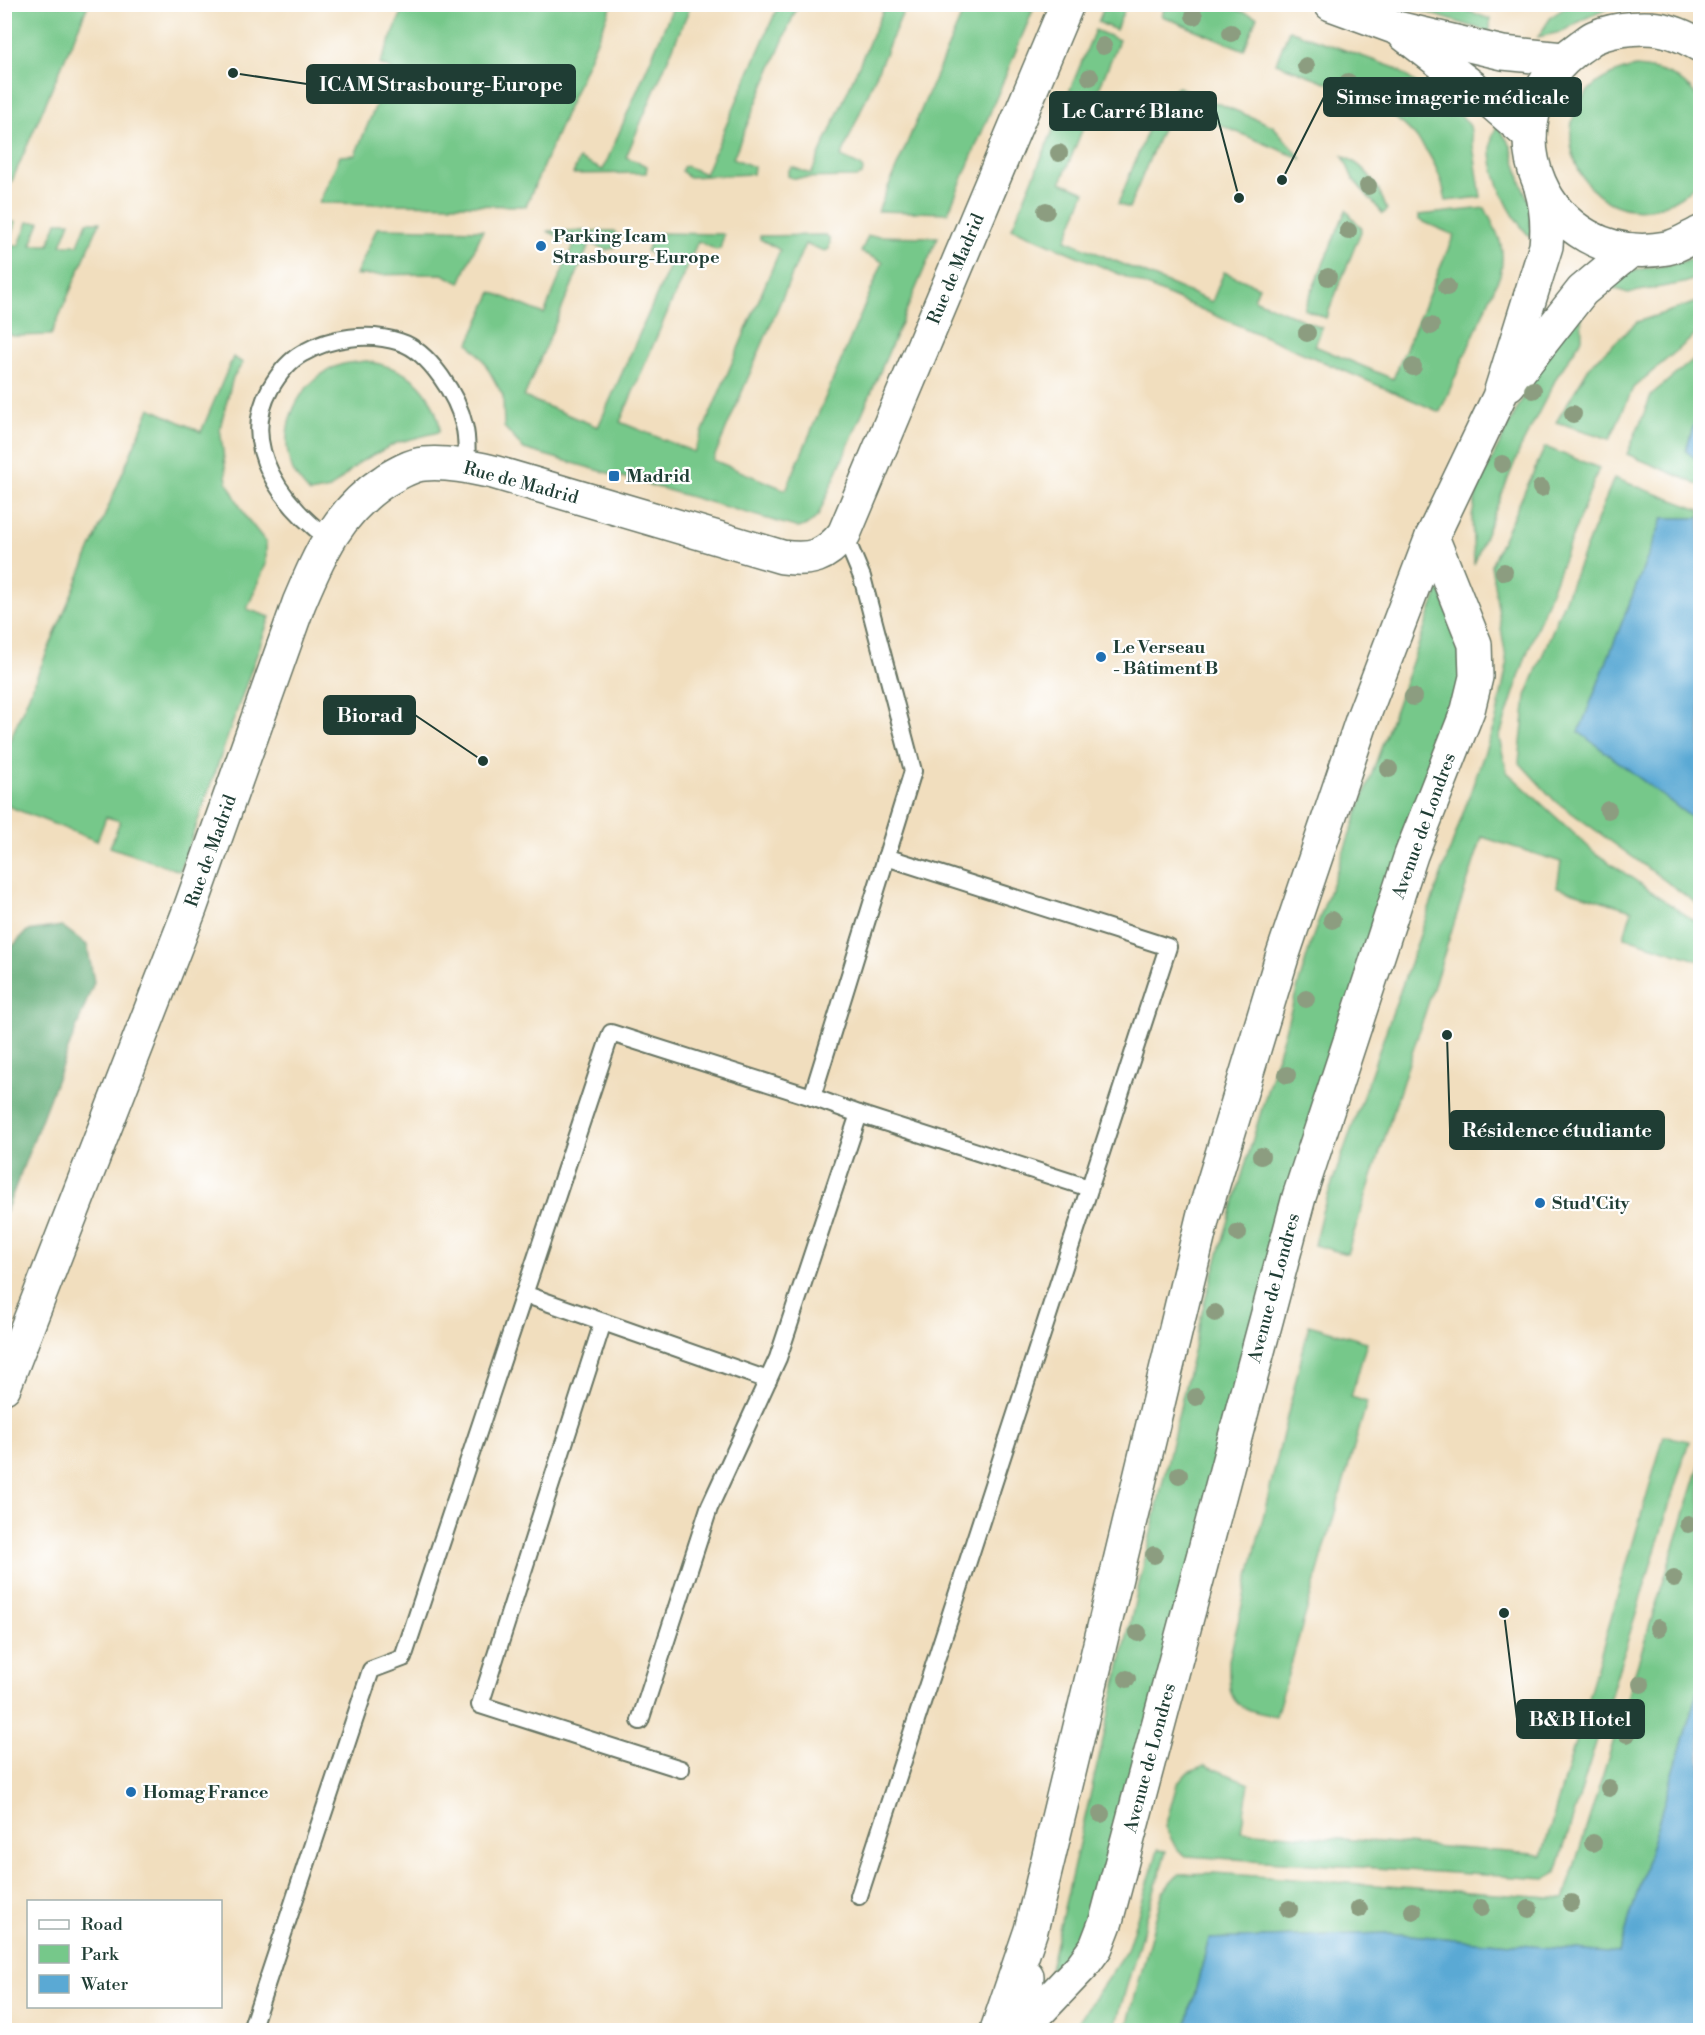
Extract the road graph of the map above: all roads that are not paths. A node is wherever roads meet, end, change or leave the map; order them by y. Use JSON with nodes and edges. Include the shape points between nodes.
{"nodes":[{"id":1,"x":1067,"y":4,"type":"edge"},
{"id":2,"x":1331,"y":4,"type":"edge"},
{"id":3,"x":1642,"y":4,"type":"edge"},
{"id":4,"x":1397,"y":28,"type":"junction"},
{"id":5,"x":1616,"y":32,"type":"junction"},
{"id":6,"x":1701,"y":45,"type":"edge"},
{"id":7,"x":1563,"y":59,"type":"junction"},
{"id":8,"x":1530,"y":136,"type":"junction"},
{"id":9,"x":1541,"y":188,"type":"junction"},
{"id":10,"x":1701,"y":233,"type":"edge"},
{"id":11,"x":1631,"y":250,"type":"junction"},
{"id":12,"x":1499,"y":397,"type":"junction"},
{"id":13,"x":467,"y":466,"type":"junction"},
{"id":14,"x":844,"y":534,"type":"junction"},
{"id":15,"x":1432,"y":537,"type":"junction"},
{"id":16,"x":329,"y":540,"type":"junction"},
{"id":17,"x":886,"y":857,"type":"junction"},
{"id":18,"x":812,"y":1097,"type":"junction"},
{"id":19,"x":859,"y":1114,"type":"junction"},
{"id":20,"x":1089,"y":1188,"type":"junction"},
{"id":21,"x":524,"y":1294,"type":"junction"},
{"id":22,"x":603,"y":1322,"type":"junction"},
{"id":23,"x":768,"y":1380,"type":"junction"},
{"id":24,"x":4,"y":1387,"type":"edge"},
{"id":25,"x":640,"y":1721,"type":"dead end"},
{"id":26,"x":681,"y":1769,"type":"dead end"},
{"id":27,"x":859,"y":1896,"type":"dead end"},
{"id":28,"x":1014,"y":2030,"type":"edge"},
{"id":29,"x":251,"y":2031,"type":"edge"}],
"edges":[{"from":1,"to":14,"type":"street","name":"Rue de Madrid"},
{"from":2,"to":4,"type":"street"},
{"from":3,"to":5,"type":"street"},
{"from":4,"to":7,"type":"street","via":[[1503,53]]},
{"from":4,"to":8,"type":"street"},
{"from":5,"to":6,"type":"street","via":[[1633,27],[1669,31]]},
{"from":5,"to":7,"type":"street","via":[[1595,37]]},
{"from":7,"to":8,"type":"street","via":[[1546,81],[1534,108]]},
{"from":8,"to":9,"type":"street","via":[[1532,163]]},
{"from":9,"to":11,"type":"street","via":[[1556,211],[1577,230],[1603,244]]},
{"from":9,"to":12,"type":"street","name":"Avenue de Londres","via":[[1546,206],[1546,246]]},
{"from":10,"to":11,"type":"street","via":[[1669,248]]},
{"from":11,"to":12,"type":"street","name":"Avenue de Londres","via":[[1582,291]]},
{"from":12,"to":15,"type":"street","name":"Avenue de Londres"},
{"from":13,"to":14,"type":"street","name":"Rue de Madrid","via":[[782,557],[812,558]]},
{"from":13,"to":16,"type":"street","name":"Rue de Madrid","via":[[422,464],[396,474],[365,494]]},
{"from":13,"to":16,"type":"lane","via":[[465,426],[452,393],[430,362],[401,342],[365,336],[330,341],[302,353],[279,373],[264,400],[259,430],[263,460],[278,488],[303,519]]},
{"from":14,"to":17,"type":"lane","via":[[862,577],[913,771]]},
{"from":15,"to":28,"type":"street","name":"Avenue de Londres","via":[[1362,720],[1286,945],[1203,1217],[1031,1930]]},
{"from":15,"to":28,"type":"street","name":"Avenue de Londres","via":[[1475,644],[1476,676],[1468,710],[1411,855],[1299,1197],[1106,1921],[1096,1947],[1082,1966]]},
{"from":16,"to":24,"type":"street","name":"Rue de Madrid","via":[[299,603],[190,909]]},
{"from":17,"to":18,"type":"lane"},
{"from":17,"to":20,"type":"lane","via":[[1168,947]]},
{"from":18,"to":19,"type":"lane"},
{"from":18,"to":21,"type":"lane","via":[[611,1033]]},
{"from":19,"to":20,"type":"lane"},
{"from":19,"to":23,"type":"lane"},
{"from":20,"to":27,"type":"lane"},
{"from":21,"to":22,"type":"lane"},
{"from":21,"to":29,"type":"lane","via":[[403,1658],[371,1670]]},
{"from":22,"to":23,"type":"lane"},
{"from":22,"to":26,"type":"lane","via":[[480,1705]]},
{"from":23,"to":25,"type":"lane","via":[[709,1508]]}]}
